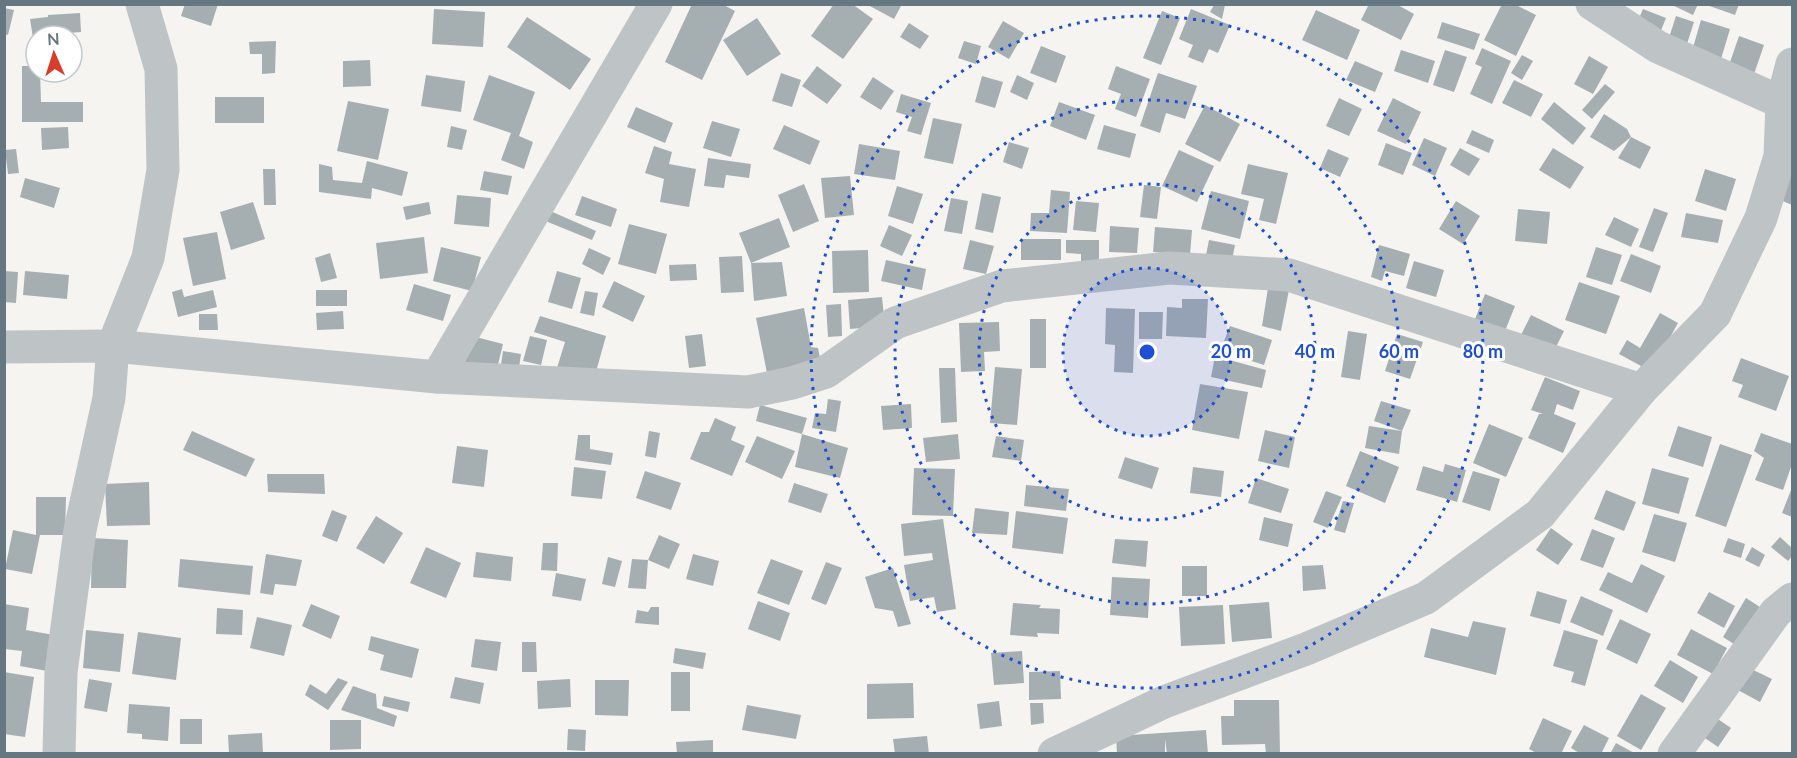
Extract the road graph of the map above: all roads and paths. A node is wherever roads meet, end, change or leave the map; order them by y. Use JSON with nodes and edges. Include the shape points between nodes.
{"nodes":[{"id":1,"x":142,"y":4,"type":"edge"},
{"id":2,"x":656,"y":4,"type":"edge"},
{"id":3,"x":1592,"y":4,"type":"edge"},
{"id":4,"x":1792,"y":64,"type":"edge"},
{"id":5,"x":1787,"y":104,"type":"edge"},
{"id":6,"x":113,"y":346,"type":"junction"},
{"id":7,"x":4,"y":347,"type":"edge"},
{"id":8,"x":437,"y":377,"type":"junction"},
{"id":9,"x":1641,"y":390,"type":"junction"},
{"id":10,"x":1792,"y":599,"type":"edge"},
{"id":11,"x":59,"y":753,"type":"edge"},
{"id":12,"x":1054,"y":753,"type":"edge"},
{"id":13,"x":1674,"y":753,"type":"edge"}],
"edges":[{"from":1,"to":6,"type":"street","via":[[162,69],[163,170],[148,258]]},
{"from":2,"to":8,"type":"street"},
{"from":3,"to":5,"type":"street","via":[[1658,47]]},
{"from":4,"to":5,"type":"street"},
{"from":5,"to":9,"type":"street","via":[[1780,156],[1761,219],[1715,314]]},
{"from":6,"to":7,"type":"street"},
{"from":6,"to":8,"type":"street"},
{"from":6,"to":11,"type":"street","via":[[109,398],[78,542],[61,672]]},
{"from":8,"to":9,"type":"street","via":[[748,392],[826,372],[895,323],[1002,286],[1169,268],[1289,275]]},
{"from":9,"to":12,"type":"street","via":[[1540,514],[1426,598],[1306,649],[1164,702]]},
{"from":10,"to":13,"type":"street","via":[[1776,612]]}]}
